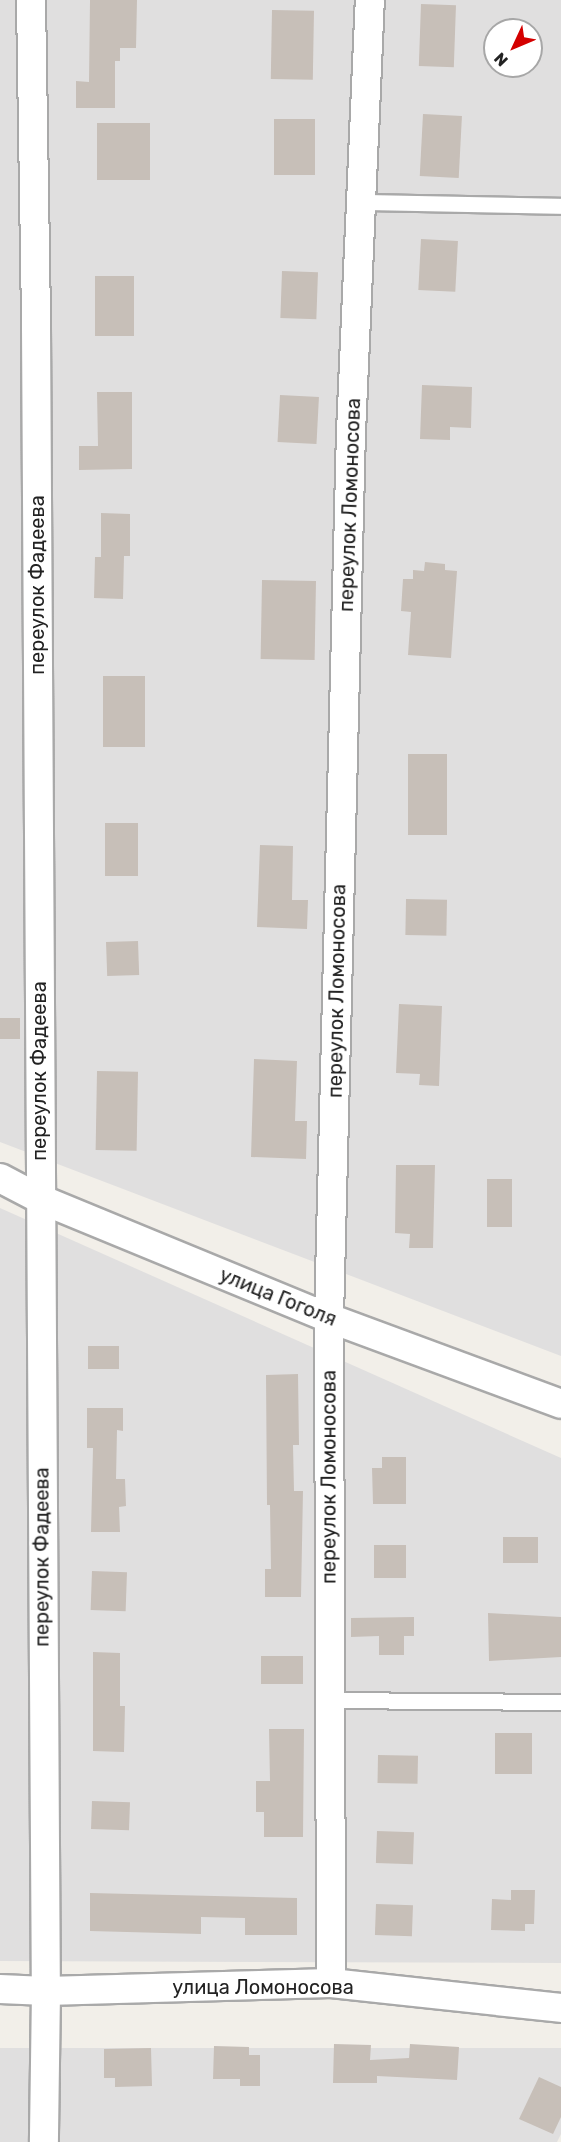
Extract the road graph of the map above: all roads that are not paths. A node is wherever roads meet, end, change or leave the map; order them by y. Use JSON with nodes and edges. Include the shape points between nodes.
{"nodes":[{"id":1,"x":32,"y":0,"type":"edge"},
{"id":2,"x":370,"y":0,"type":"edge"},
{"id":3,"x":361,"y":202,"type":"junction"},
{"id":4,"x":561,"y":206,"type":"edge"},
{"id":5,"x":0,"y":1178,"type":"edge"},
{"id":6,"x":40,"y":1199,"type":"junction"},
{"id":7,"x":329,"y":1318,"type":"junction"},
{"id":8,"x":561,"y":1404,"type":"edge"},
{"id":9,"x":330,"y":1700,"type":"junction"},
{"id":10,"x":561,"y":1702,"type":"edge"},
{"id":11,"x":331,"y":1983,"type":"junction"},
{"id":12,"x":0,"y":1989,"type":"edge"},
{"id":13,"x":46,"y":1991,"type":"junction"},
{"id":14,"x":561,"y":2008,"type":"edge"},
{"id":15,"x":44,"y":2142,"type":"edge"}],
"edges":[{"from":1,"to":6,"type":"street","name":"переулок Фадеева"},
{"from":2,"to":3,"type":"street","name":"переулок Ломоносова"},
{"from":3,"to":4,"type":"lane"},
{"from":3,"to":7,"type":"street","name":"переулок Ломоносова","via":[[351,432]]},
{"from":5,"to":6,"type":"street","name":"улица Гоголя"},
{"from":6,"to":7,"type":"street","name":"улица Гоголя"},
{"from":6,"to":13,"type":"street","name":"переулок Фадеева"},
{"from":7,"to":8,"type":"street","name":"улица Гоголя"},
{"from":7,"to":9,"type":"street","name":"переулок Ломоносова"},
{"from":9,"to":10,"type":"lane"},
{"from":9,"to":11,"type":"street","name":"переулок Ломоносова"},
{"from":11,"to":13,"type":"street","name":"улица Ломоносова"},
{"from":11,"to":14,"type":"street","name":"улица Ломоносова"},
{"from":12,"to":13,"type":"street","name":"улица Ломоносова"},
{"from":13,"to":15,"type":"street","name":"переулок Фадеева"}]}
